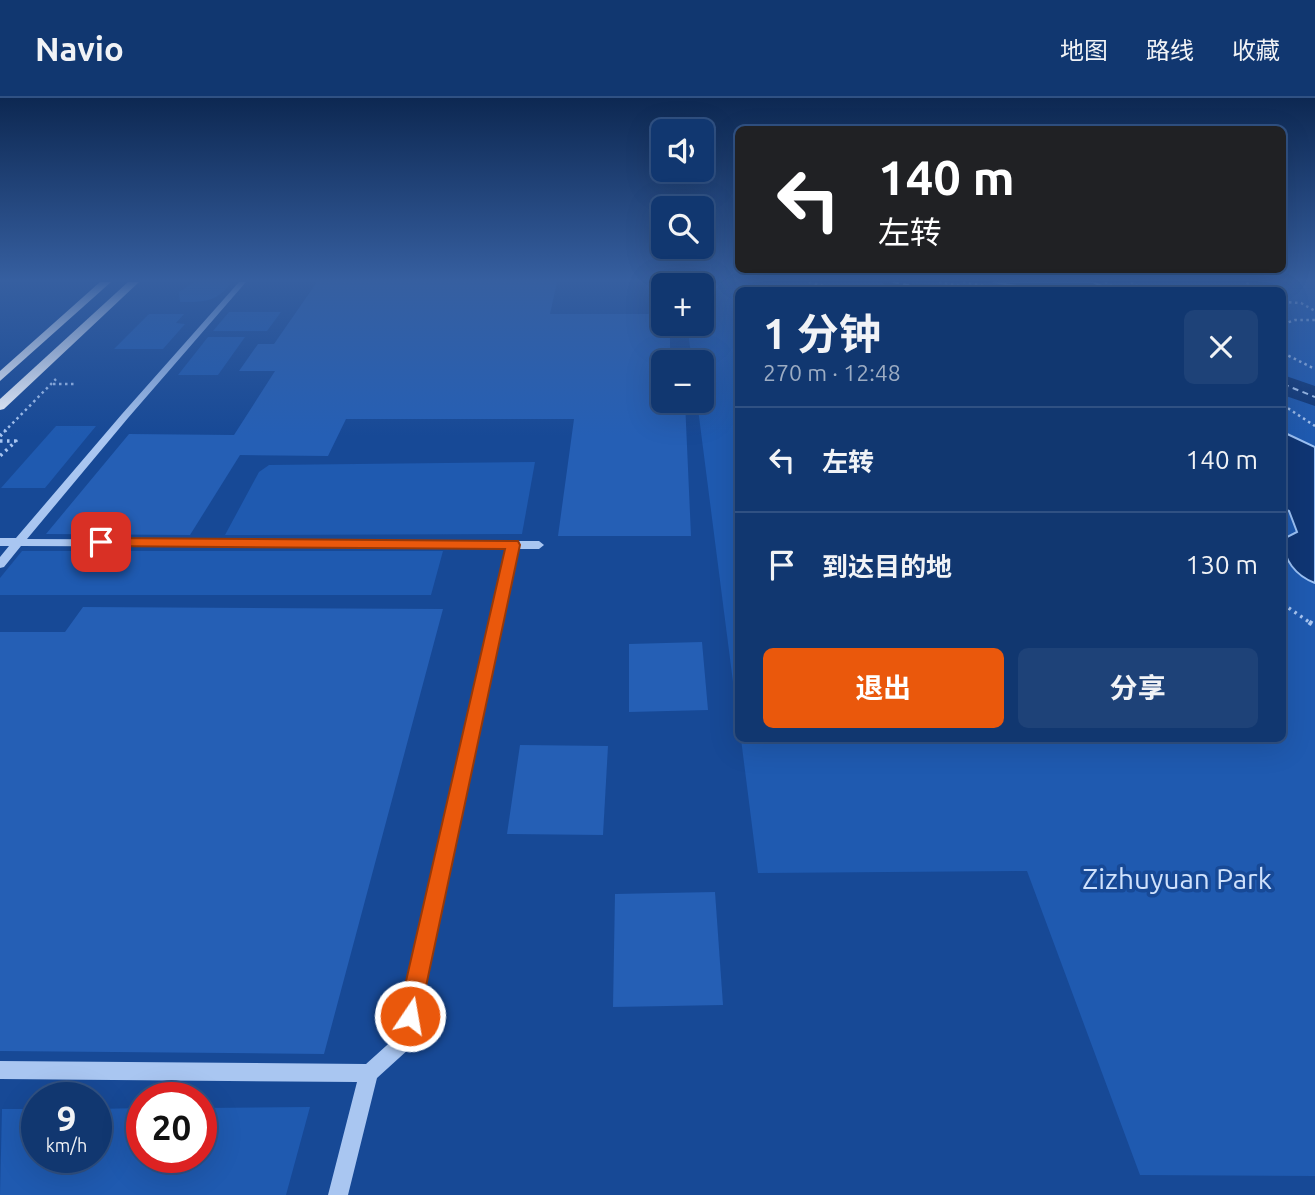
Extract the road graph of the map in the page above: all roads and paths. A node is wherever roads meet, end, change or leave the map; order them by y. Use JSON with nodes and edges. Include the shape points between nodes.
{"nodes":[{"id":1,"x":49,"y":333,"type":"edge"},
{"id":2,"x":79,"y":333,"type":"edge"},
{"id":3,"x":199,"y":333,"type":"edge"},
{"id":4,"x":1286,"y":354,"type":"edge"},
{"id":5,"x":1315,"y":369,"type":"edge"},
{"id":6,"x":0,"y":377,"type":"edge"},
{"id":7,"x":52,"y":384,"type":"dead end"},
{"id":8,"x":74,"y":384,"type":"dead end"},
{"id":9,"x":0,"y":407,"type":"edge"},
{"id":10,"x":1286,"y":407,"type":"edge"},
{"id":11,"x":1315,"y":426,"type":"edge"},
{"id":12,"x":0,"y":441,"type":"edge"},
{"id":13,"x":0,"y":456,"type":"edge"},
{"id":14,"x":0,"y":542,"type":"edge"},
{"id":15,"x":18,"y":542,"type":"junction"},
{"id":16,"x":513,"y":545,"type":"junction"},
{"id":17,"x":539,"y":545,"type":"dead end"},
{"id":18,"x":0,"y":564,"type":"edge"},
{"id":19,"x":1286,"y":606,"type":"edge"},
{"id":20,"x":1315,"y":626,"type":"edge"},
{"id":21,"x":0,"y":1070,"type":"edge"},
{"id":22,"x":369,"y":1073,"type":"junction"},
{"id":23,"x":338,"y":1195,"type":"edge"}],
"edges":[{"from":1,"to":6,"type":"main road"},
{"from":2,"to":9,"type":"main road"},
{"from":3,"to":15,"type":"lane"},
{"from":4,"to":5,"type":"path"},
{"from":7,"to":8,"type":"path"},
{"from":10,"to":11,"type":"path"},
{"from":12,"to":13,"type":"path","via":[[16,441]]},
{"from":14,"to":15,"type":"lane"},
{"from":15,"to":16,"type":"lane"},
{"from":15,"to":18,"type":"lane"},
{"from":16,"to":17,"type":"lane"},
{"from":16,"to":22,"type":"lane","via":[[404,1042]]},
{"from":19,"to":20,"type":"path"},
{"from":21,"to":22,"type":"lane"},
{"from":22,"to":23,"type":"lane"}]}
